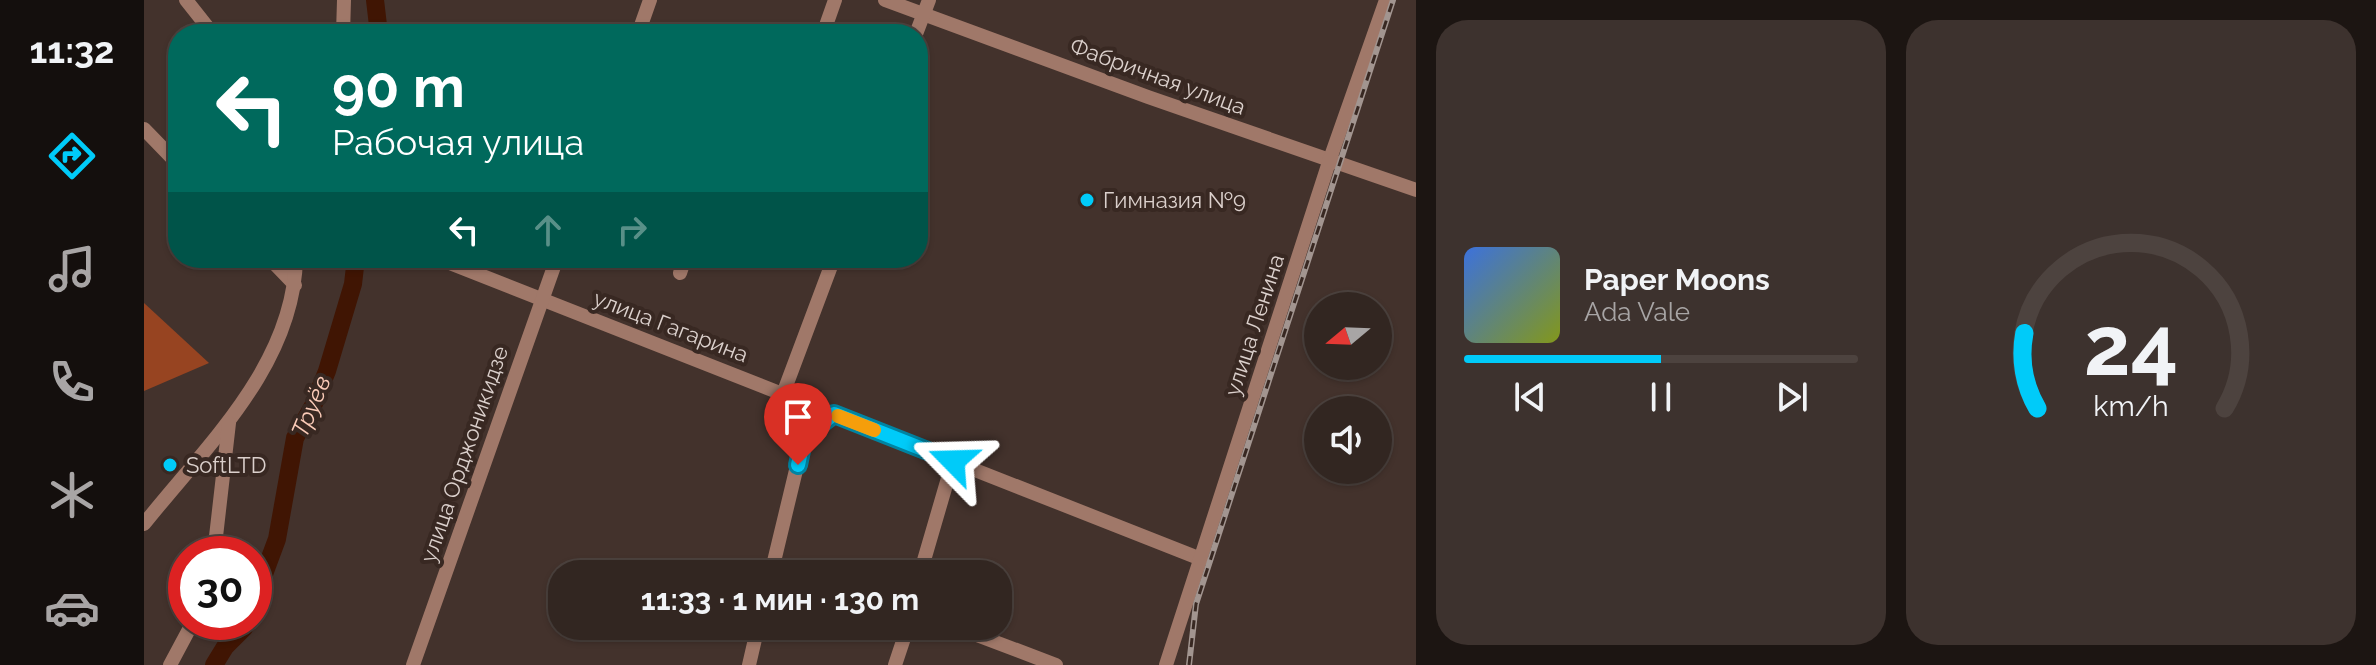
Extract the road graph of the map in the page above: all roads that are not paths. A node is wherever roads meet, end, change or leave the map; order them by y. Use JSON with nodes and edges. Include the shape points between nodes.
{"nodes":[{"id":1,"x":186,"y":0,"type":"edge"},
{"id":2,"x":344,"y":0,"type":"edge"},
{"id":3,"x":650,"y":0,"type":"edge"},
{"id":4,"x":835,"y":0,"type":"edge"},
{"id":5,"x":885,"y":0,"type":"edge"},
{"id":6,"x":1386,"y":0,"type":"edge"},
{"id":7,"x":926,"y":7,"type":"edge"},
{"id":8,"x":205,"y":24,"type":"edge"},
{"id":9,"x":343,"y":24,"type":"edge"},
{"id":10,"x":642,"y":24,"type":"edge"},
{"id":11,"x":827,"y":24,"type":"edge"},
{"id":12,"x":144,"y":129,"type":"edge"},
{"id":13,"x":168,"y":154,"type":"edge"},
{"id":14,"x":1330,"y":159,"type":"junction"},
{"id":15,"x":1416,"y":190,"type":"edge"},
{"id":16,"x":279,"y":268,"type":"edge"},
{"id":17,"x":296,"y":268,"type":"edge"},
{"id":18,"x":463,"y":268,"type":"edge"},
{"id":19,"x":553,"y":268,"type":"edge"},
{"id":20,"x":830,"y":268,"type":"edge"},
{"id":21,"x":295,"y":285,"type":"junction"},
{"id":22,"x":542,"y":299,"type":"junction"},
{"id":23,"x":783,"y":394,"type":"junction"},
{"id":24,"x":834,"y":414,"type":"junction"},
{"id":25,"x":230,"y":421,"type":"junction"},
{"id":26,"x":804,"y":437,"type":"junction"},
{"id":27,"x":953,"y":461,"type":"junction"},
{"id":28,"x":144,"y":524,"type":"edge"},
{"id":29,"x":216,"y":536,"type":"edge"},
{"id":30,"x":1201,"y":559,"type":"junction"},
{"id":31,"x":774,"y":560,"type":"edge"},
{"id":32,"x":924,"y":560,"type":"edge"},
{"id":33,"x":183,"y":640,"type":"edge"},
{"id":34,"x":755,"y":640,"type":"edge"},
{"id":35,"x":903,"y":640,"type":"edge"},
{"id":36,"x":990,"y":640,"type":"edge"},
{"id":37,"x":170,"y":665,"type":"edge"},
{"id":38,"x":413,"y":665,"type":"edge"},
{"id":39,"x":749,"y":665,"type":"edge"},
{"id":40,"x":895,"y":665,"type":"edge"},
{"id":41,"x":1056,"y":665,"type":"edge"},
{"id":42,"x":1166,"y":665,"type":"edge"}],
"edges":[{"from":1,"to":8,"type":"street"},
{"from":2,"to":9,"type":"street"},
{"from":3,"to":10,"type":"street"},
{"from":4,"to":11,"type":"street"},
{"from":5,"to":7,"type":"street","name":"Фабричная улица"},
{"from":6,"to":14,"type":"street","name":"улица Ленина"},
{"from":7,"to":14,"type":"street","name":"Фабричная улица","via":[[1148,97]]},
{"from":12,"to":13,"type":"street"},
{"from":14,"to":15,"type":"street","name":"Фабричная улица"},
{"from":14,"to":30,"type":"street","name":"улица Ленина"},
{"from":16,"to":21,"type":"street"},
{"from":17,"to":21,"type":"street"},
{"from":18,"to":22,"type":"street","name":"улица Гагарина"},
{"from":19,"to":22,"type":"street","name":"улица Орджоникидзе"},
{"from":20,"to":23,"type":"street"},
{"from":21,"to":25,"type":"street","via":[[270,359]]},
{"from":22,"to":23,"type":"street","name":"улица Гагарина"},
{"from":22,"to":38,"type":"street","name":"улица Орджоникидзе"},
{"from":23,"to":24,"type":"street","name":"улица Гагарина"},
{"from":23,"to":26,"type":"street"},
{"from":24,"to":26,"type":"street"},
{"from":24,"to":27,"type":"street","name":"улица Гагарина"},
{"from":25,"to":28,"type":"street"},
{"from":25,"to":29,"type":"street"},
{"from":26,"to":31,"type":"street"},
{"from":27,"to":30,"type":"street","name":"улица Гагарина"},
{"from":27,"to":32,"type":"street"},
{"from":30,"to":42,"type":"street","name":"улица Ленина"},
{"from":33,"to":37,"type":"street"},
{"from":34,"to":39,"type":"street"},
{"from":35,"to":40,"type":"street"},
{"from":36,"to":41,"type":"street"}]}
